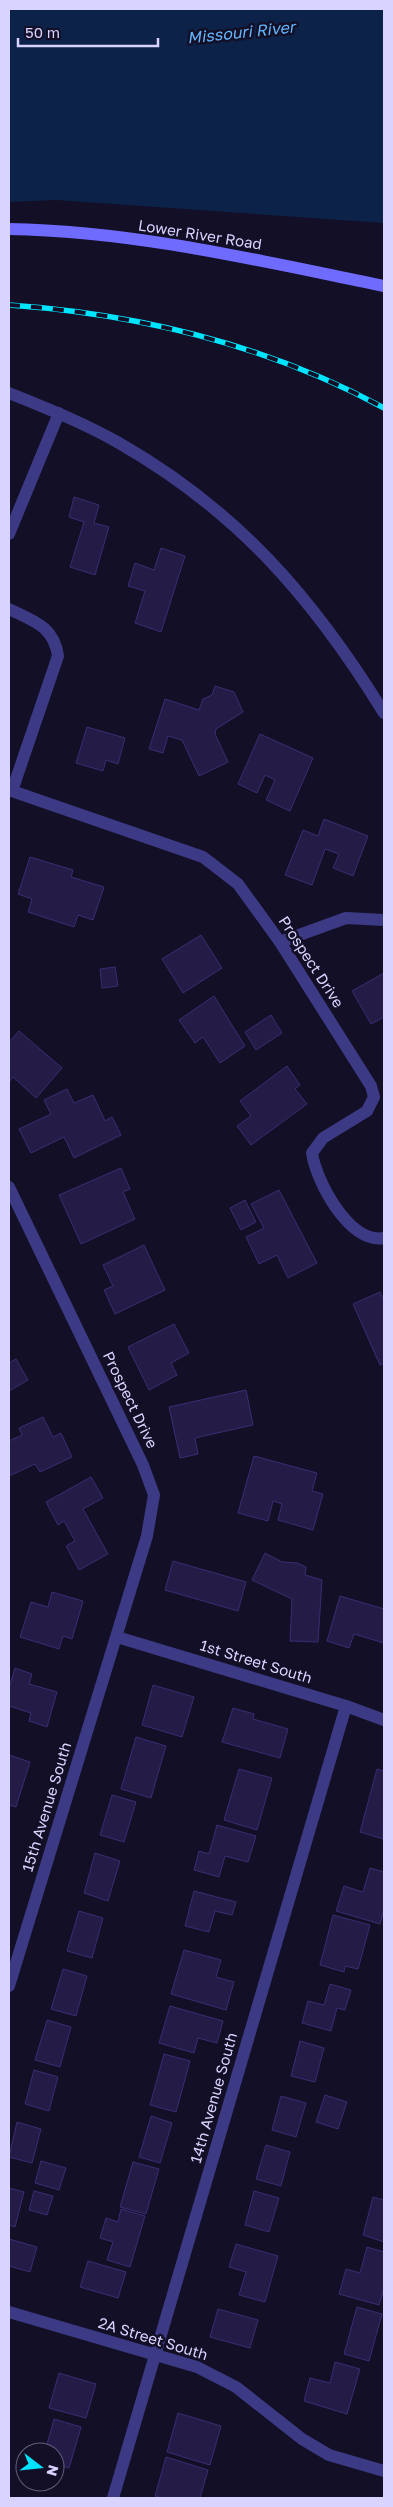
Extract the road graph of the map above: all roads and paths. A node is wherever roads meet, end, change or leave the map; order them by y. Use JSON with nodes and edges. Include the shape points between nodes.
{"nodes":[{"id":1,"x":9,"y":230,"type":"edge"},
{"id":2,"x":384,"y":286,"type":"edge"},
{"id":3,"x":9,"y":393,"type":"edge"},
{"id":4,"x":59,"y":413,"type":"junction"},
{"id":5,"x":9,"y":534,"type":"edge"},
{"id":6,"x":9,"y":608,"type":"edge"},
{"id":7,"x":384,"y":713,"type":"edge"},
{"id":8,"x":10,"y":790,"type":"edge"},
{"id":9,"x":384,"y":920,"type":"edge"},
{"id":10,"x":280,"y":942,"type":"junction"},
{"id":11,"x":9,"y":1188,"type":"edge"},
{"id":12,"x":384,"y":1238,"type":"edge"},
{"id":13,"x":117,"y":1637,"type":"junction"},
{"id":14,"x":346,"y":1706,"type":"junction"},
{"id":15,"x":384,"y":1720,"type":"edge"},
{"id":16,"x":10,"y":1980,"type":"edge"},
{"id":17,"x":9,"y":2312,"type":"edge"},
{"id":18,"x":155,"y":2356,"type":"junction"},
{"id":19,"x":384,"y":2471,"type":"edge"},
{"id":20,"x":113,"y":2498,"type":"edge"}],
"edges":[{"from":1,"to":2,"type":"street","name":"Lower River Road","via":[[45,230],[207,250]]},
{"from":3,"to":4,"type":"street"},
{"from":4,"to":5,"type":"street"},
{"from":4,"to":7,"type":"street","via":[[119,442],[199,495],[253,542],[298,590],[354,665]]},
{"from":6,"to":8,"type":"street","via":[[47,628],[56,643],[58,656]]},
{"from":8,"to":10,"type":"street","name":"Prospect Drive","via":[[203,857],[238,884]]},
{"from":9,"to":10,"type":"street","via":[[346,918]]},
{"from":10,"to":12,"type":"street","name":"Prospect Drive","via":[[371,1086],[374,1097],[367,1111],[323,1138],[312,1153],[314,1170],[344,1220],[360,1232],[377,1239]]},
{"from":11,"to":13,"type":"street","name":"Prospect Drive","via":[[143,1465],[154,1495],[147,1536]]},
{"from":13,"to":14,"type":"street","name":"1st Street South"},
{"from":13,"to":16,"type":"street","name":"15th Avenue South"},
{"from":14,"to":15,"type":"street","name":"1st Street South"},
{"from":14,"to":18,"type":"street","name":"14th Avenue South"},
{"from":17,"to":18,"type":"street","name":"2A Street South"},
{"from":18,"to":19,"type":"street","name":"2A Street South","via":[[197,2367],[236,2387],[302,2439],[329,2455]]},
{"from":18,"to":20,"type":"street","name":"14th Avenue South"}]}
